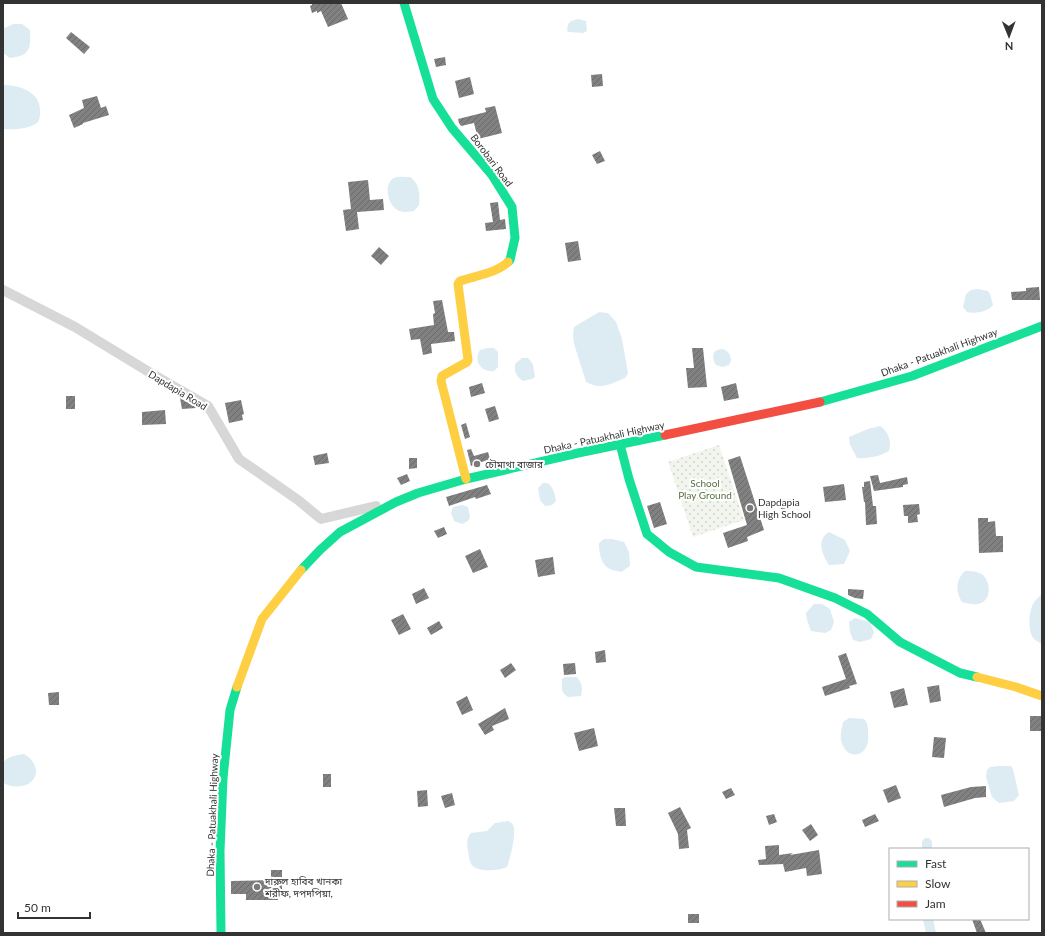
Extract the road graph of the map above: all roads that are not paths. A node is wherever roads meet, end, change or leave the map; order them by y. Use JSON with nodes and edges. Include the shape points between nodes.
{"nodes":[{"id":1,"x":404,"y":3,"type":"edge"},
{"id":2,"x":3,"y":290,"type":"edge"},
{"id":3,"x":1042,"y":326,"type":"edge"},
{"id":4,"x":620,"y":444,"type":"junction"},
{"id":5,"x":466,"y":479,"type":"junction"},
{"id":6,"x":396,"y":502,"type":"junction"},
{"id":7,"x":1042,"y":696,"type":"edge"},
{"id":8,"x":222,"y":933,"type":"edge"}],
"edges":[{"from":1,"to":5,"type":"main road","name":"Borobari Road","via":[[432,98],[452,128],[492,175],[512,207],[513,214],[515,238],[510,260],[492,271],[460,281],[458,284],[468,360],[442,376],[441,381]]},
{"from":2,"to":6,"type":"street","name":"Dapdapia Road","via":[[75,327],[208,406],[239,459],[321,519]]},
{"from":3,"to":4,"type":"main road","name":"Dhaka - Patuakhali Highway","via":[[912,376],[827,400]]},
{"from":4,"to":5,"type":"main road","name":"Dhaka - Patuakhali Highway"},
{"from":4,"to":7,"type":"main road","via":[[647,534],[669,552],[696,567],[779,578],[835,598],[867,614],[900,642],[960,673]]},
{"from":5,"to":6,"type":"main road","name":"Dhaka - Patuakhali Highway"},
{"from":6,"to":8,"type":"main road","name":"Dhaka - Patuakhali Highway","via":[[335,536],[298,573],[262,619],[230,710],[220,851]]}]}
